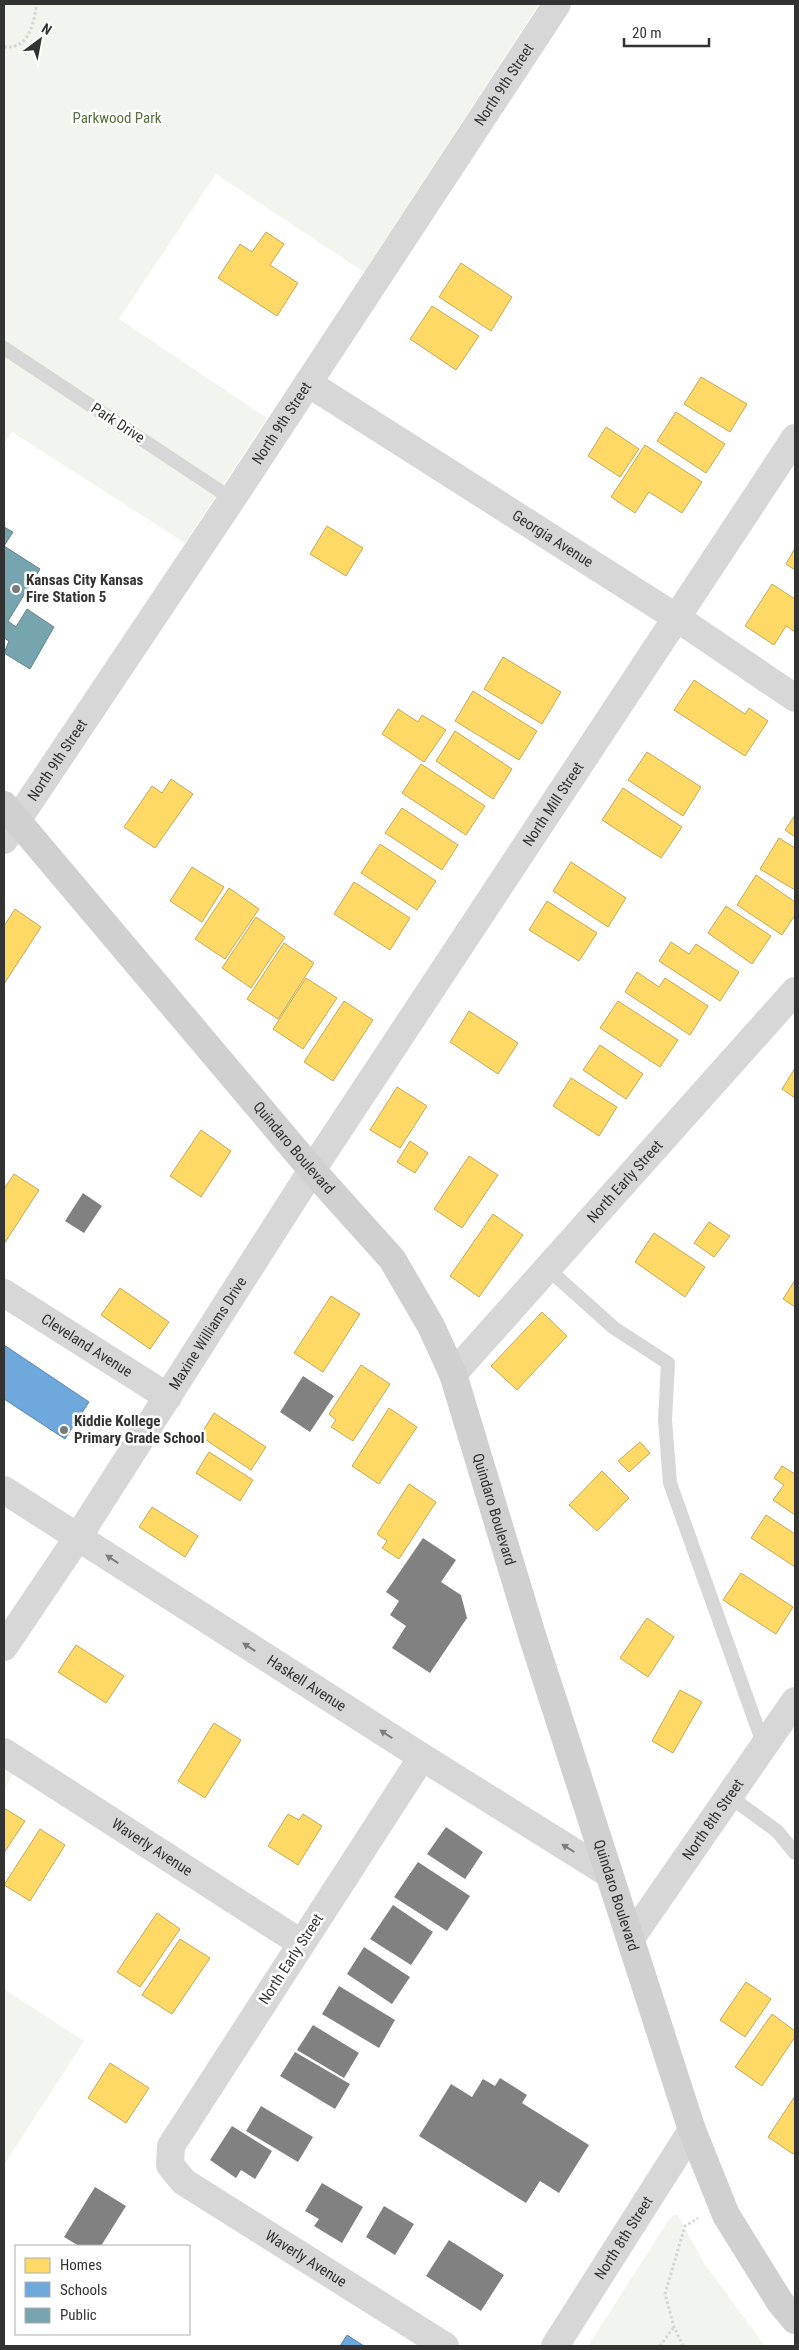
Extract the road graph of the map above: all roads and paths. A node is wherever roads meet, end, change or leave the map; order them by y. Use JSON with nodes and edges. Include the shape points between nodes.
{"nodes":[{"id":1,"x":38,"y":4,"type":"edge"},
{"id":2,"x":557,"y":4,"type":"edge"},
{"id":3,"x":4,"y":47,"type":"edge"},
{"id":4,"x":4,"y":348,"type":"edge"},
{"id":5,"x":308,"y":382,"type":"junction"},
{"id":6,"x":795,"y":438,"type":"edge"},
{"id":7,"x":232,"y":499,"type":"junction"},
{"id":8,"x":677,"y":618,"type":"junction"},
{"id":9,"x":795,"y":698,"type":"edge"},
{"id":10,"x":8,"y":822,"type":"edge"},
{"id":11,"x":795,"y":991,"type":"edge"},
{"id":12,"x":312,"y":1170,"type":"junction"},
{"id":13,"x":547,"y":1268,"type":"junction"},
{"id":14,"x":4,"y":1293,"type":"edge"},
{"id":15,"x":453,"y":1374,"type":"junction"},
{"id":16,"x":168,"y":1397,"type":"junction"},
{"id":17,"x":4,"y":1490,"type":"edge"},
{"id":18,"x":78,"y":1537,"type":"junction"},
{"id":19,"x":4,"y":1647,"type":"edge"},
{"id":20,"x":795,"y":1701,"type":"edge"},
{"id":21,"x":764,"y":1746,"type":"junction"},
{"id":22,"x":4,"y":1752,"type":"edge"},
{"id":23,"x":422,"y":1757,"type":"junction"},
{"id":24,"x":729,"y":1796,"type":"junction"},
{"id":25,"x":795,"y":1853,"type":"edge"},
{"id":26,"x":609,"y":1874,"type":"junction"},
{"id":27,"x":631,"y":1938,"type":"junction"},
{"id":28,"x":301,"y":1943,"type":"junction"},
{"id":29,"x":692,"y":2130,"type":"junction"},
{"id":30,"x":170,"y":2165,"type":"joint"},
{"id":31,"x":685,"y":2226,"type":"dead end"},
{"id":32,"x":795,"y":2320,"type":"edge"},
{"id":33,"x":674,"y":2327,"type":"junction"},
{"id":34,"x":445,"y":2346,"type":"edge"},
{"id":35,"x":555,"y":2346,"type":"edge"},
{"id":36,"x":660,"y":2346,"type":"edge"},
{"id":37,"x":683,"y":2346,"type":"edge"}],
"edges":[{"from":1,"to":3,"type":"path","via":[[32,30],[25,41]]},
{"from":2,"to":5,"type":"street","name":"North 9th Street"},
{"from":4,"to":7,"type":"lane","name":"Park Drive"},
{"from":5,"to":7,"type":"street","name":"North 9th Street"},
{"from":5,"to":8,"type":"street","name":"Georgia Avenue"},
{"from":6,"to":8,"type":"street","name":"North Mill Street"},
{"from":7,"to":10,"type":"street","name":"North 9th Street"},
{"from":8,"to":9,"type":"street","name":"Georgia Avenue"},
{"from":8,"to":12,"type":"street","name":"North Mill Street"},
{"from":10,"to":12,"type":"main road","name":"Quindaro Boulevard"},
{"from":11,"to":13,"type":"street","name":"North Early Street"},
{"from":12,"to":15,"type":"main road","name":"Quindaro Boulevard","via":[[392,1259],[431,1326]]},
{"from":12,"to":16,"type":"street","name":"Maxine Williams Drive"},
{"from":13,"to":15,"type":"street","name":"North Early Street"},
{"from":13,"to":21,"type":"lane","via":[[614,1328],[668,1363],[665,1420],[670,1483]]},
{"from":14,"to":16,"type":"street","name":"Cleveland Avenue"},
{"from":15,"to":26,"type":"main road","name":"Quindaro Boulevard"},
{"from":16,"to":18,"type":"street","name":"Maxine Williams Drive"},
{"from":17,"to":18,"type":"street","name":"Haskell Avenue"},
{"from":18,"to":19,"type":"street","name":"Maxine Williams Drive"},
{"from":23,"to":18,"type":"street","name":"Haskell Avenue","one_way":true},
{"from":20,"to":21,"type":"street","name":"North 8th Street"},
{"from":21,"to":24,"type":"street","name":"North 8th Street"},
{"from":22,"to":28,"type":"street","name":"Waverly Avenue"},
{"from":26,"to":23,"type":"street","name":"Haskell Avenue","one_way":true},
{"from":23,"to":28,"type":"street","name":"North Early Street"},
{"from":24,"to":25,"type":"lane","via":[[776,1831]]},
{"from":24,"to":27,"type":"street","name":"North 8th Street"},
{"from":26,"to":27,"type":"main road","name":"Quindaro Boulevard"},
{"from":27,"to":29,"type":"main road","name":"Quindaro Boulevard"},
{"from":28,"to":30,"type":"street","name":"North Early Street","via":[[171,2146]]},
{"from":29,"to":32,"type":"main road","name":"Quindaro Boulevard","via":[[726,2214],[780,2302]]},
{"from":29,"to":35,"type":"street","name":"North 8th Street"},
{"from":30,"to":34,"type":"street","name":"Waverly Avenue","via":[[184,2182]]},
{"from":31,"to":33,"type":"path","via":[[665,2294]]},
{"from":33,"to":36,"type":"path"},
{"from":33,"to":37,"type":"path"}]}
